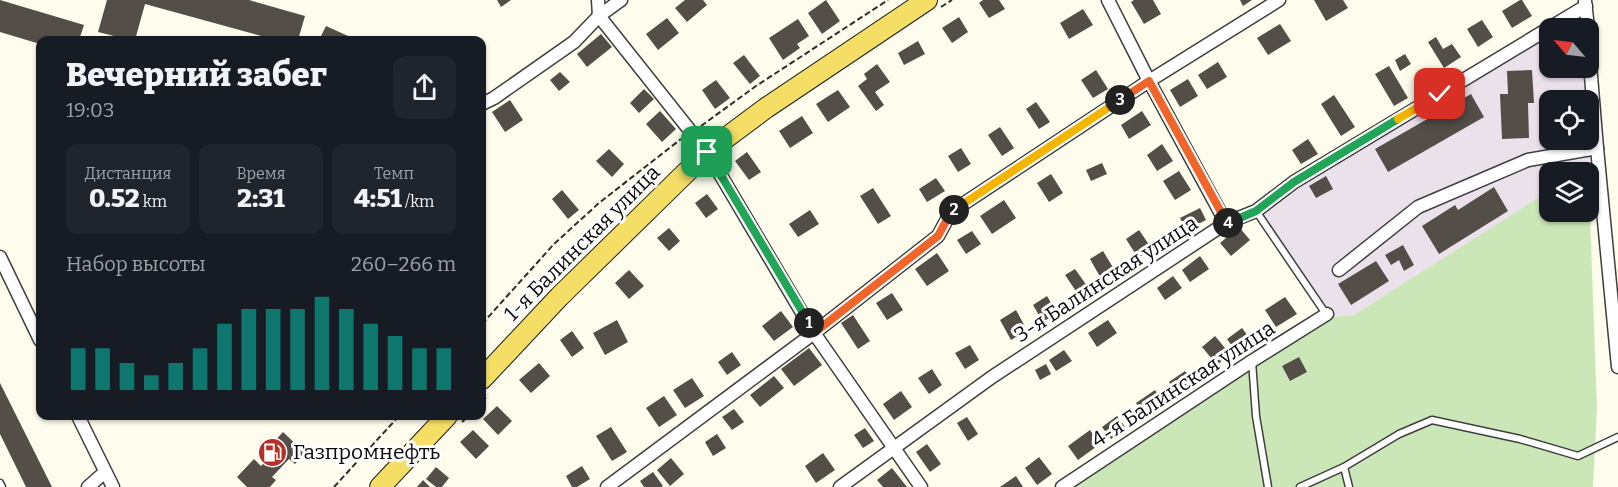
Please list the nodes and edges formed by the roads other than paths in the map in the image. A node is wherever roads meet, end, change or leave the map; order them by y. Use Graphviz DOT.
graph roads {
  1 [pos="598,0"];
  2 [pos="621,0"];
  3 [pos="1108,0"];
  4 [pos="1279,0"];
  5 [pos="1585,3"];
  6 [pos="930,6"];
  7 [pos="598,16"];
  8 [pos="1587,18"];
  9 [pos="1149,81"];
  10 [pos="486,102"];
  11 [pos="1586,150"];
  12 [pos="1597,150"];
  13 [pos="707,152"];
  14 [pos="1256,211"];
  15 [pos="1227,223"];
  16 [pos="0,257"];
  17 [pos="1339,270"];
  18 [pos="1327,314"];
  19 [pos="36,332"];
  20 [pos="814,333"];
  21 [pos="1252,361"];
  22 [pos="1618,368"];
  23 [pos="486,385"];
  24 [pos="80,420"];
  25 [pos="443,420"];
  26 [pos="1618,436"];
  27 [pos="894,448"];
  28 [pos="1344,467"];
  29 [pos="105,472"];
  30 [pos="0,483"];
  31 [pos="2,487"];
  32 [pos="88,487"];
  33 [pos="113,487"];
  34 [pos="380,487"];
  35 [pos="607,487"];
  36 [pos="840,487"];
  37 [pos="921,487"];
  38 [pos="1062,487"];
  39 [pos="1268,487"];
  40 [pos="1300,487"];
  41 [pos="1349,487"];
  1 -- 7 [label="street"];
  2 -- 7 [label="street"];
  3 -- 9 [label="street"];
  4 -- 9 [label="street"];
  5 -- 8 [label="street"];
  5 -- 14 [label="street, 3-я Балинская улица"];
  6 -- 13 [label="main road, 1-я Балинская улица"];
  7 -- 10 [label="street"];
  7 -- 13 [label="street"];
  9 -- 15 [label="street"];
  9 -- 20 [label="street"];
  11 -- 17 [label="street"];
  12 -- 22 [label="street"];
  13 -- 20 [label="street"];
  13 -- 23 [label="main road, 1-я Балинская улица"];
  14 -- 15 [label="street, 3-я Балинская улица"];
  14 -- 18 [label="lane"];
  15 -- 27 [label="street, 3-я Балинская улица"];
  16 -- 19 [label="street"];
  18 -- 21 [label="street, 4-я Балинская улица"];
  20 -- 27 [label="street"];
  20 -- 35 [label="street"];
  21 -- 38 [label="street, 4-я Балинская улица"];
  21 -- 39 [label="lane"];
  24 -- 29 [label="street"];
  25 -- 34 [label="main road"];
  26 -- 28 [label="lane"];
  27 -- 36 [label="street, 3-я Балинская улица"];
  27 -- 37 [label="street"];
  28 -- 40 [label="lane"];
  28 -- 41 [label="lane"];
  29 -- 32 [label="street"];
  29 -- 33 [label="street"];
  30 -- 31 [label="lane"];
}
